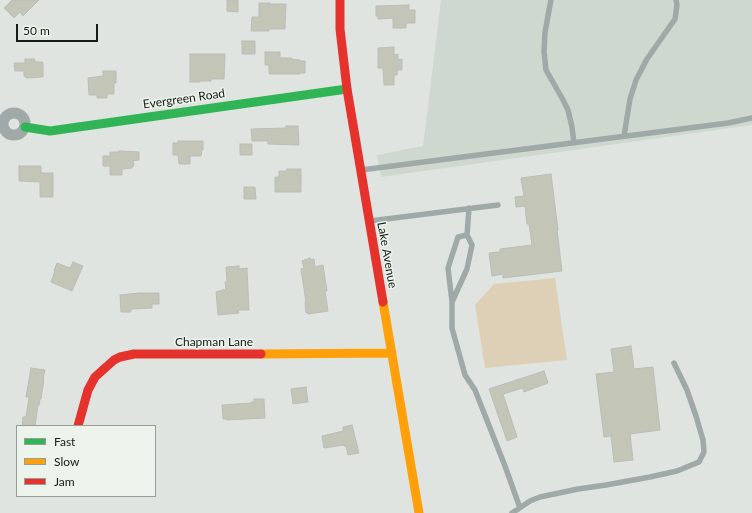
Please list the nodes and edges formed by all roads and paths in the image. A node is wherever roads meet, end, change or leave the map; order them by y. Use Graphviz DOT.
graph roads {
  1 [pos="340,0"];
  2 [pos="551,0"];
  3 [pos="676,0"];
  4 [pos="347,89"];
  5 [pos="752,118"];
  6 [pos="25,127"];
  7 [pos="624,136"];
  8 [pos="574,143"];
  9 [pos="361,170"];
  10 [pos="498,204"];
  11 [pos="469,208"];
  12 [pos="370,221"];
  13 [pos="467,235"];
  14 [pos="452,302"];
  15 [pos="392,353"];
  16 [pos="674,363"];
  17 [pos="78,425"];
  18 [pos="520,508"];
  19 [pos="419,513"];
  20 [pos="512,513"];
  1 -- 4 [label="street, Lake Avenue"];
  2 -- 8 [label="lane"];
  3 -- 7 [label="lane"];
  4 -- 6 [label="street, Evergreen Road"];
  4 -- 9 [label="street, Lake Avenue"];
  5 -- 7 [label="lane"];
  7 -- 8 [label="lane"];
  8 -- 9 [label="lane"];
  9 -- 12 [label="street, Lake Avenue"];
  10 -- 11 [label="lane"];
  11 -- 12 [label="lane"];
  11 -- 13 [label="lane"];
  12 -- 15 [label="street, Lake Avenue"];
  13 -- 14 [label="lane"];
  13 -- 14 [label="lane"];
  14 -- 18 [label="lane"];
  15 -- 17 [label="street, Chapman Lane"];
  15 -- 19 [label="street, Lake Avenue"];
  16 -- 18 [label="lane"];
  18 -- 20 [label="lane"];
}
